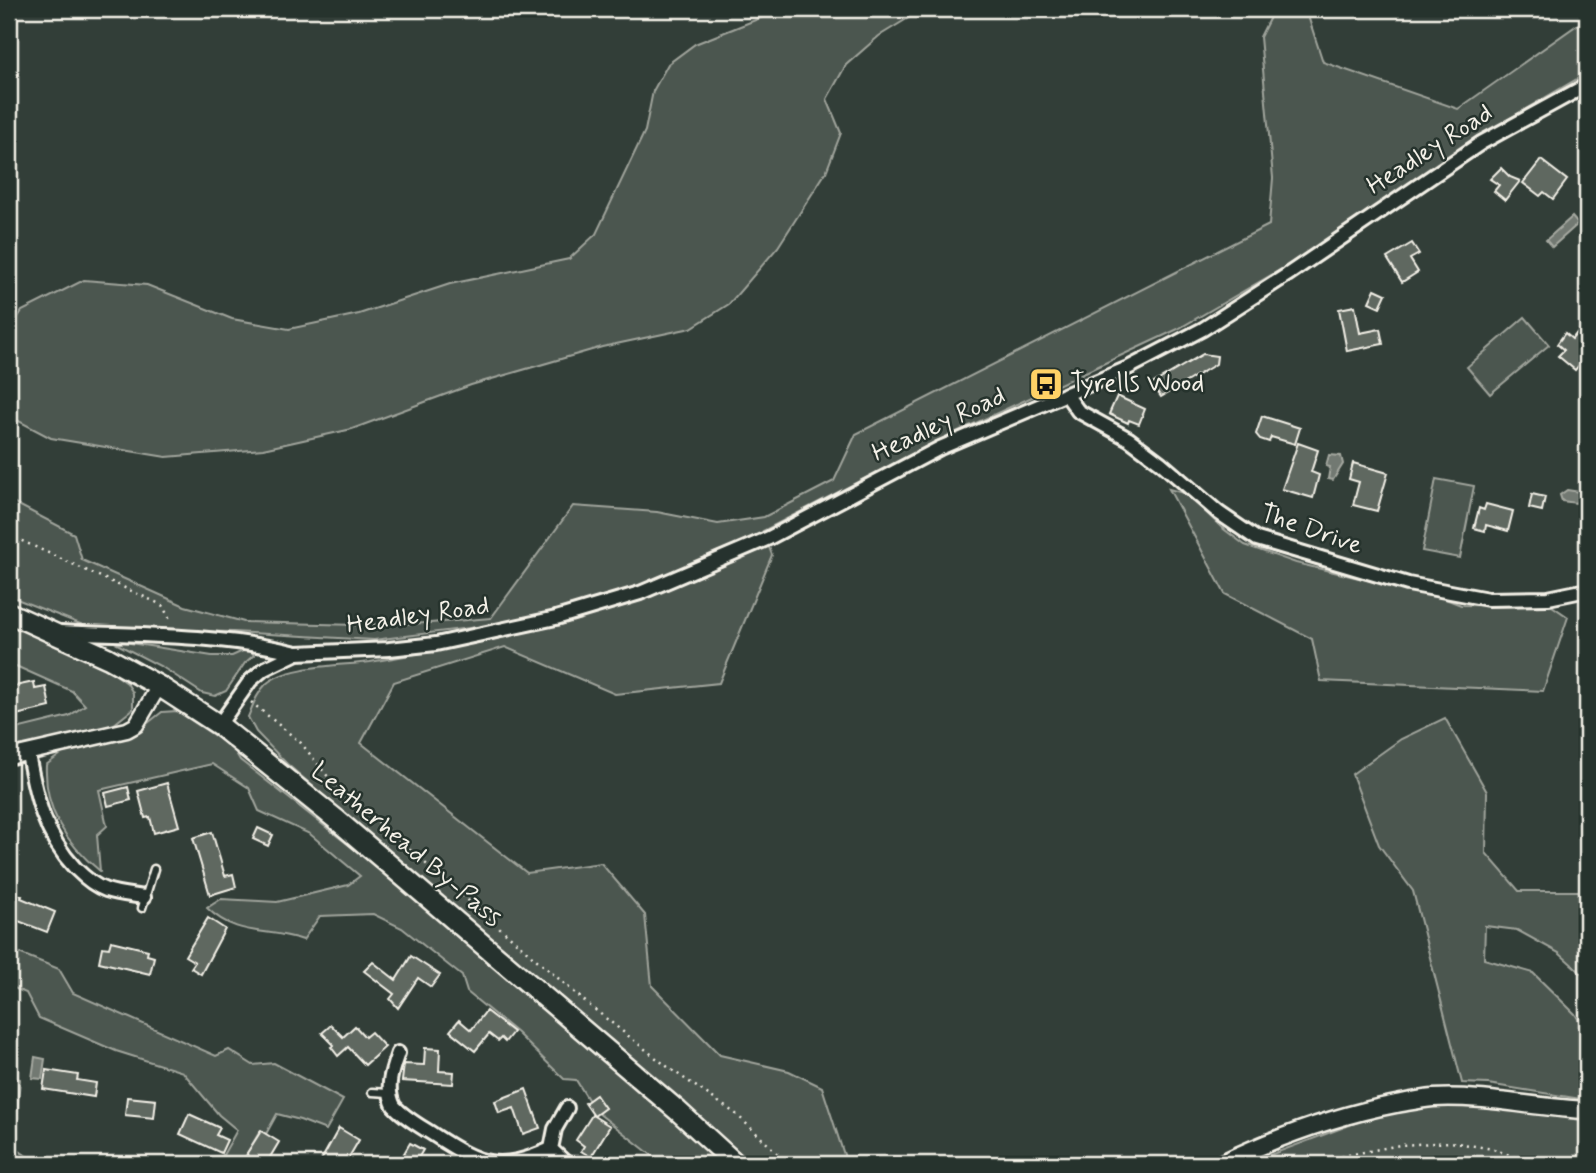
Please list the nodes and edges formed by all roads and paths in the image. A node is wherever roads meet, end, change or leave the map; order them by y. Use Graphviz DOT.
graph roads {
  1 [pos="1587,85"];
  2 [pos="1066,394"];
  3 [pos="9,535"];
  4 [pos="1587,590"];
  5 [pos="9,613"];
  6 [pos="54,632"];
  7 [pos="179,637"];
  8 [pos="297,653"];
  9 [pos="159,686"];
  10 [pos="241,693"];
  11 [pos="219,725"];
  12 [pos="28,754"];
  13 [pos="9,757"];
  14 [pos="154,869"];
  15 [pos="143,903"];
  16 [pos="398,1053"];
  17 [pos="372,1092"];
  18 [pos="389,1093"];
  19 [pos="567,1108"];
  20 [pos="1587,1110"];
  21 [pos="551,1149"];
  22 [pos="567,1164"];
  23 [pos="736,1164"];
  24 [pos="789,1164"];
  25 [pos="1220,1164"];
  26 [pos="1322,1164"];
  27 [pos="1534,1164"];
  1 -- 2 [label="street, Headley Road"];
  2 -- 4 [label="street, The Drive"];
  2 -- 8 [label="street, Headley Road"];
  3 -- 7 [label="path"];
  5 -- 6 [label="highway, Leatherhead By-Pass"];
  6 -- 7 [label="street, Headley Road"];
  6 -- 9 [label="highway, Leatherhead By-Pass"];
  7 -- 8 [label="street, Headley Road"];
  8 -- 10 [label="street, Headley Road"];
  9 -- 11 [label="highway, Leatherhead By-Pass"];
  9 -- 12 [label="street"];
  10 -- 11 [label="street, Headley Road"];
  10 -- 24 [label="path"];
  11 -- 23 [label="highway, Leatherhead By-Pass"];
  12 -- 13 [label="street"];
  12 -- 15 [label="street"];
  14 -- 15 [label="lane"];
  16 -- 18 [label="street"];
  17 -- 18 [label="lane"];
  18 -- 21 [label="street"];
  19 -- 21 [label="street"];
  20 -- 25 [label="main road"];
  21 -- 22 [label="street"];
  26 -- 27 [label="path"];
}
